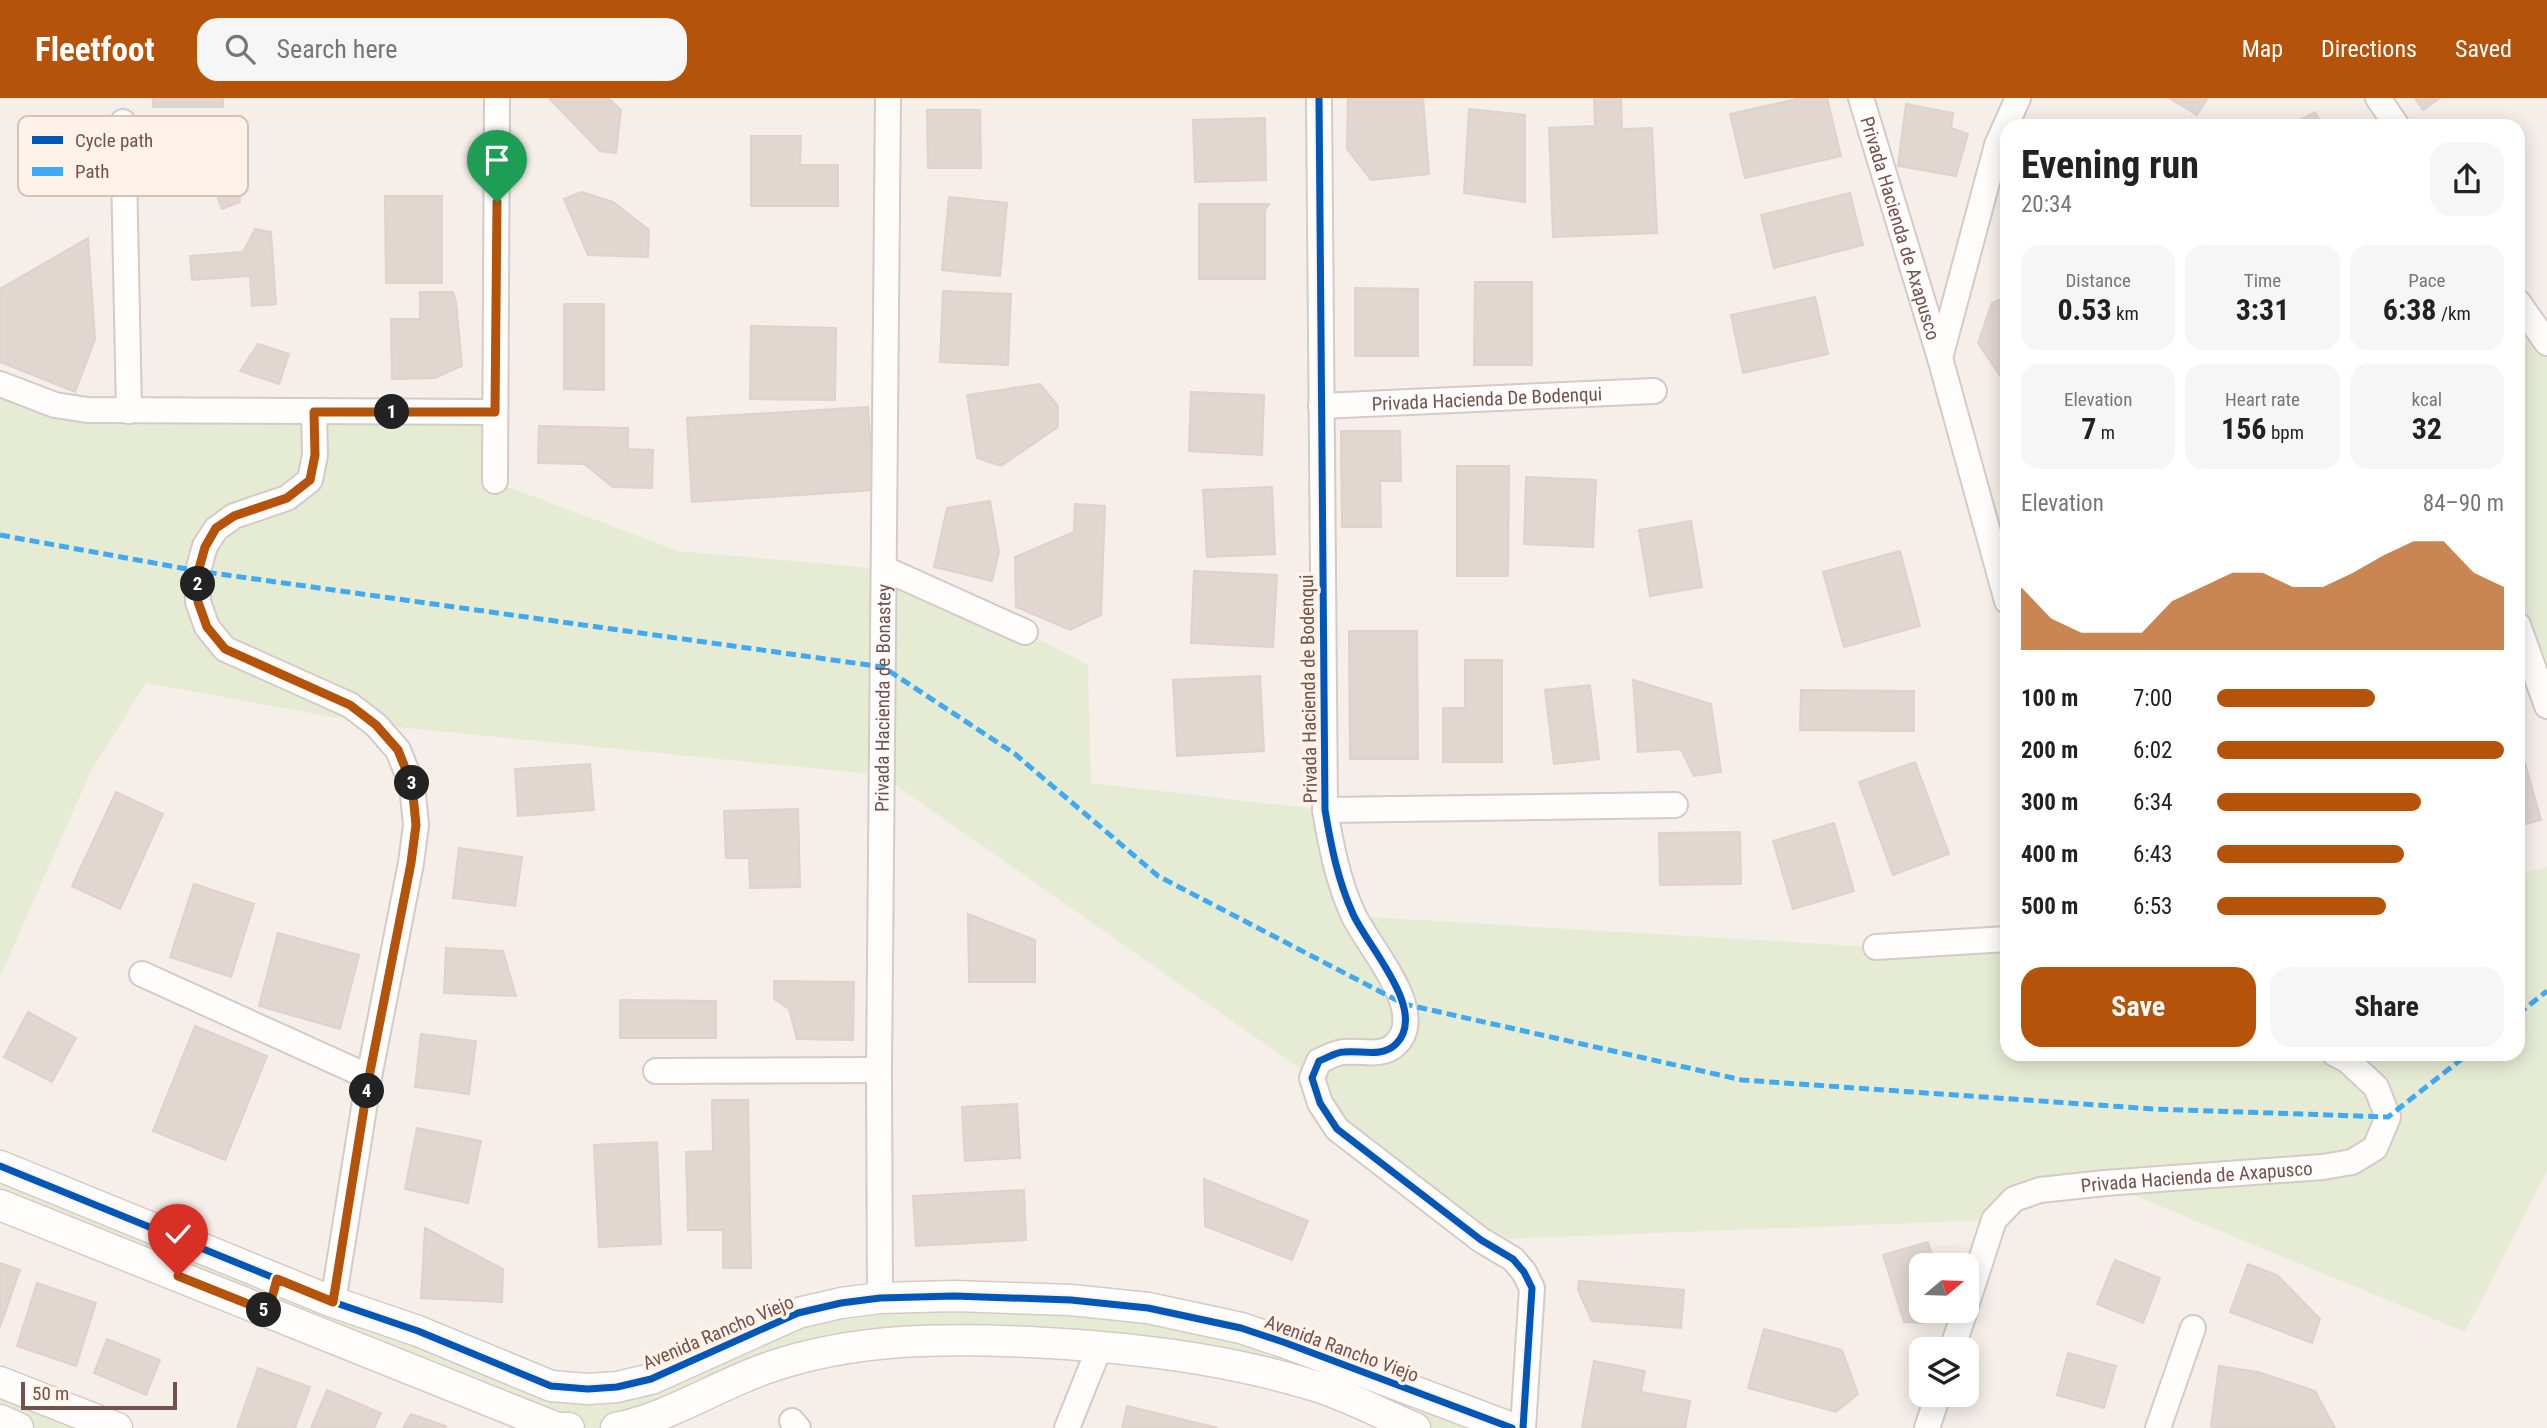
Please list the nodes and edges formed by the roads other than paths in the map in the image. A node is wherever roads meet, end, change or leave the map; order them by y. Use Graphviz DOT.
graph roads {
  1 [pos="497,98"];
  2 [pos="888,98"];
  3 [pos="1319,98"];
  4 [pos="1861,98"];
  5 [pos="2018,98"];
  6 [pos="2378,98"];
  7 [pos="2009,119"];
  8 [pos="2392,119"];
  9 [pos="2000,138"];
  10 [pos="125,196"];
  11 [pos="2525,312"];
  12 [pos="2547,342"];
  13 [pos="1940,358"];
  14 [pos="0,384"];
  15 [pos="1654,391"];
  16 [pos="1321,407"];
  17 [pos="129,411"];
  18 [pos="314,412"];
  19 [pos="495,412"];
  20 [pos="495,481"];
  21 [pos="885,569"];
  22 [pos="2000,576"];
  23 [pos="1025,632"];
  24 [pos="2525,645"];
  25 [pos="2547,706"];
  26 [pos="1675,805"];
  27 [pos="1325,810"];
  28 [pos="2000,939"];
  29 [pos="1875,947"];
  30 [pos="142,974"];
  31 [pos="2348,1061"];
  32 [pos="879,1070"];
  33 [pos="656,1071"];
  34 [pos="369,1077"];
  35 [pos="0,1166"];
  36 [pos="0,1205"];
  37 [pos="1979,1266"];
  38 [pos="277,1279"];
  39 [pos="880,1298"];
  40 [pos="333,1302"];
  41 [pos="841,1303"];
  42 [pos="268,1312"];
  43 [pos="2193,1328"];
  44 [pos="418,1331"];
  45 [pos="1100,1346"];
  46 [pos="852,1347"];
  47 [pos="402,1366"];
  48 [pos="0,1382"];
  49 [pos="1934,1407"];
  50 [pos="1463,1419"];
  51 [pos="0,1420"];
  52 [pos="18,1428"];
  53 [pos="117,1428"];
  54 [pos="569,1428"];
  55 [pos="616,1428"];
  56 [pos="1066,1428"];
  57 [pos="1415,1428"];
  58 [pos="1512,1428"];
  59 [pos="1523,1428"];
  60 [pos="1927,1428"];
  61 [pos="2158,1428"];
  1 -- 19 [label="street"];
  2 -- 21 [label="street, Privada Hacienda de Bonastey"];
  3 -- 16 [label="street, Privada Hacienda de Bodenqui"];
  4 -- 13 [label="street, Privada Hacienda de Axapusco"];
  5 -- 7 [label="street, Privada Hacienda de Axapusco"];
  6 -- 8 [label="street"];
  9 -- 13 [label="street, Privada Hacienda de Axapusco"];
  10 -- 17 [label="street"];
  11 -- 12 [label="street"];
  13 -- 22 [label="street, Privada Hacienda de Axapusco"];
  14 -- 17 [label="street"];
  15 -- 16 [label="street, Privada Hacienda De Bodenqui"];
  16 -- 27 [label="street, Privada Hacienda de Bodenqui"];
  17 -- 18 [label="street"];
  18 -- 19 [label="street"];
  18 -- 34 [label="street"];
  19 -- 20 [label="street"];
  21 -- 23 [label="street, Privada Hacienda de Bonastey"];
  21 -- 32 [label="street, Privada Hacienda de Bonastey"];
  24 -- 25 [label="street"];
  26 -- 27 [label="street, Privada Hacienda de Bodenqui"];
  27 -- 59 [label="street, Privada Hacienda de Bodenqui"];
  28 -- 29 [label="street"];
  30 -- 34 [label="street"];
  31 -- 37 [label="street, Privada Hacienda de Axapusco"];
  32 -- 33 [label="street"];
  32 -- 39 [label="street, Privada Hacienda de Bonastey"];
  34 -- 40 [label="street"];
  35 -- 38 [label="street, Avenida Rancho Viejo"];
  36 -- 42 [label="street"];
  38 -- 40 [label="street, Avenida Rancho Viejo"];
  38 -- 42 [label="street"];
  39 -- 41 [label="street, Avenida Rancho Viejo"];
  39 -- 50 [label="street, Avenida Rancho Viejo"];
  40 -- 44 [label="street, Avenida Rancho Viejo"];
  41 -- 44 [label="street, Avenida Rancho Viejo"];
  41 -- 46 [label="street"];
  42 -- 47 [label="street"];
  43 -- 61 [label="street"];
  44 -- 47 [label="street"];
  45 -- 46 [label="street"];
  45 -- 56 [label="street"];
  45 -- 57 [label="street"];
  46 -- 55 [label="street"];
  47 -- 54 [label="street"];
  48 -- 53 [label="street"];
  49 -- 60 [label="street"];
  50 -- 58 [label="street, Avenida Rancho Viejo"];
  51 -- 52 [label="street"];
}
